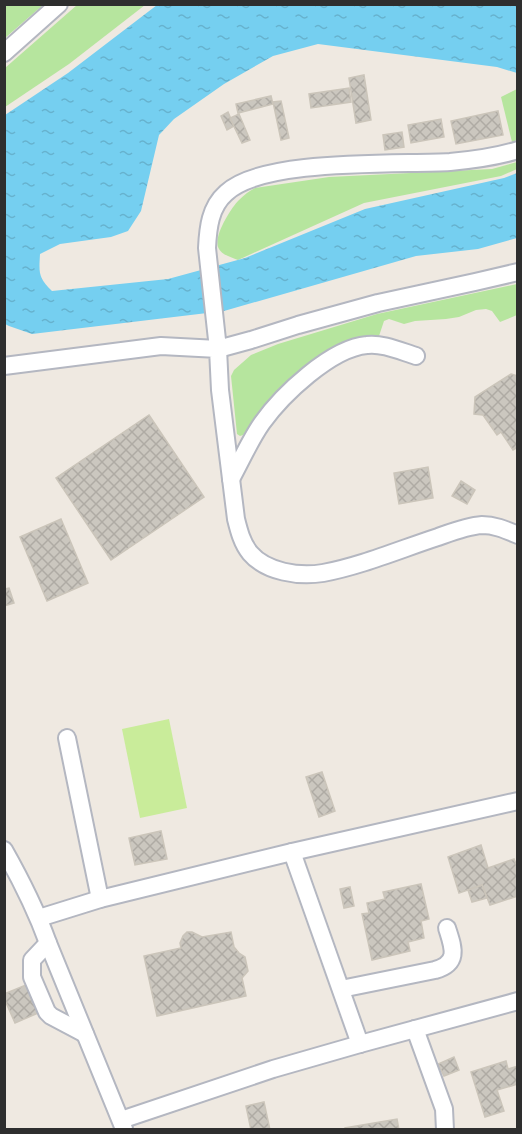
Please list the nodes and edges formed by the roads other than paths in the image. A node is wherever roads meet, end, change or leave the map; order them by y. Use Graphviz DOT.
graph roads {
  1 [pos="59,4"];
  2 [pos="4,53"];
  3 [pos="518,150"];
  4 [pos="518,272"];
  5 [pos="218,349"];
  6 [pos="416,356"];
  7 [pos="4,366"];
  8 [pos="231,479"];
  9 [pos="518,535"];
  10 [pos="67,738"];
  11 [pos="518,801"];
  12 [pos="4,850"];
  13 [pos="292,852"];
  14 [pos="100,899"];
  15 [pos="39,918"];
  16 [pos="447,928"];
  17 [pos="48,943"];
  18 [pos="341,989"];
  19 [pos="518,1001"];
  20 [pos="415,1029"];
  21 [pos="85,1034"];
  22 [pos="360,1044"];
  23 [pos="122,1125"];
  24 [pos="445,1130"];
  1 -- 2 [label="street"];
  3 -- 5 [label="street"];
  4 -- 5 [label="street"];
  5 -- 7 [label="street"];
  5 -- 8 [label="street"];
  6 -- 8 [label="street"];
  8 -- 9 [label="street"];
  10 -- 14 [label="street"];
  11 -- 13 [label="street"];
  12 -- 15 [label="street"];
  13 -- 14 [label="street"];
  13 -- 18 [label="street"];
  14 -- 15 [label="street"];
  15 -- 17 [label="street"];
  16 -- 18 [label="street"];
  17 -- 21 [label="street"];
  17 -- 21 [label="street"];
  18 -- 22 [label="street"];
  19 -- 20 [label="street"];
  20 -- 22 [label="street"];
  20 -- 24 [label="street"];
  21 -- 23 [label="street"];
  22 -- 23 [label="street"];
}
